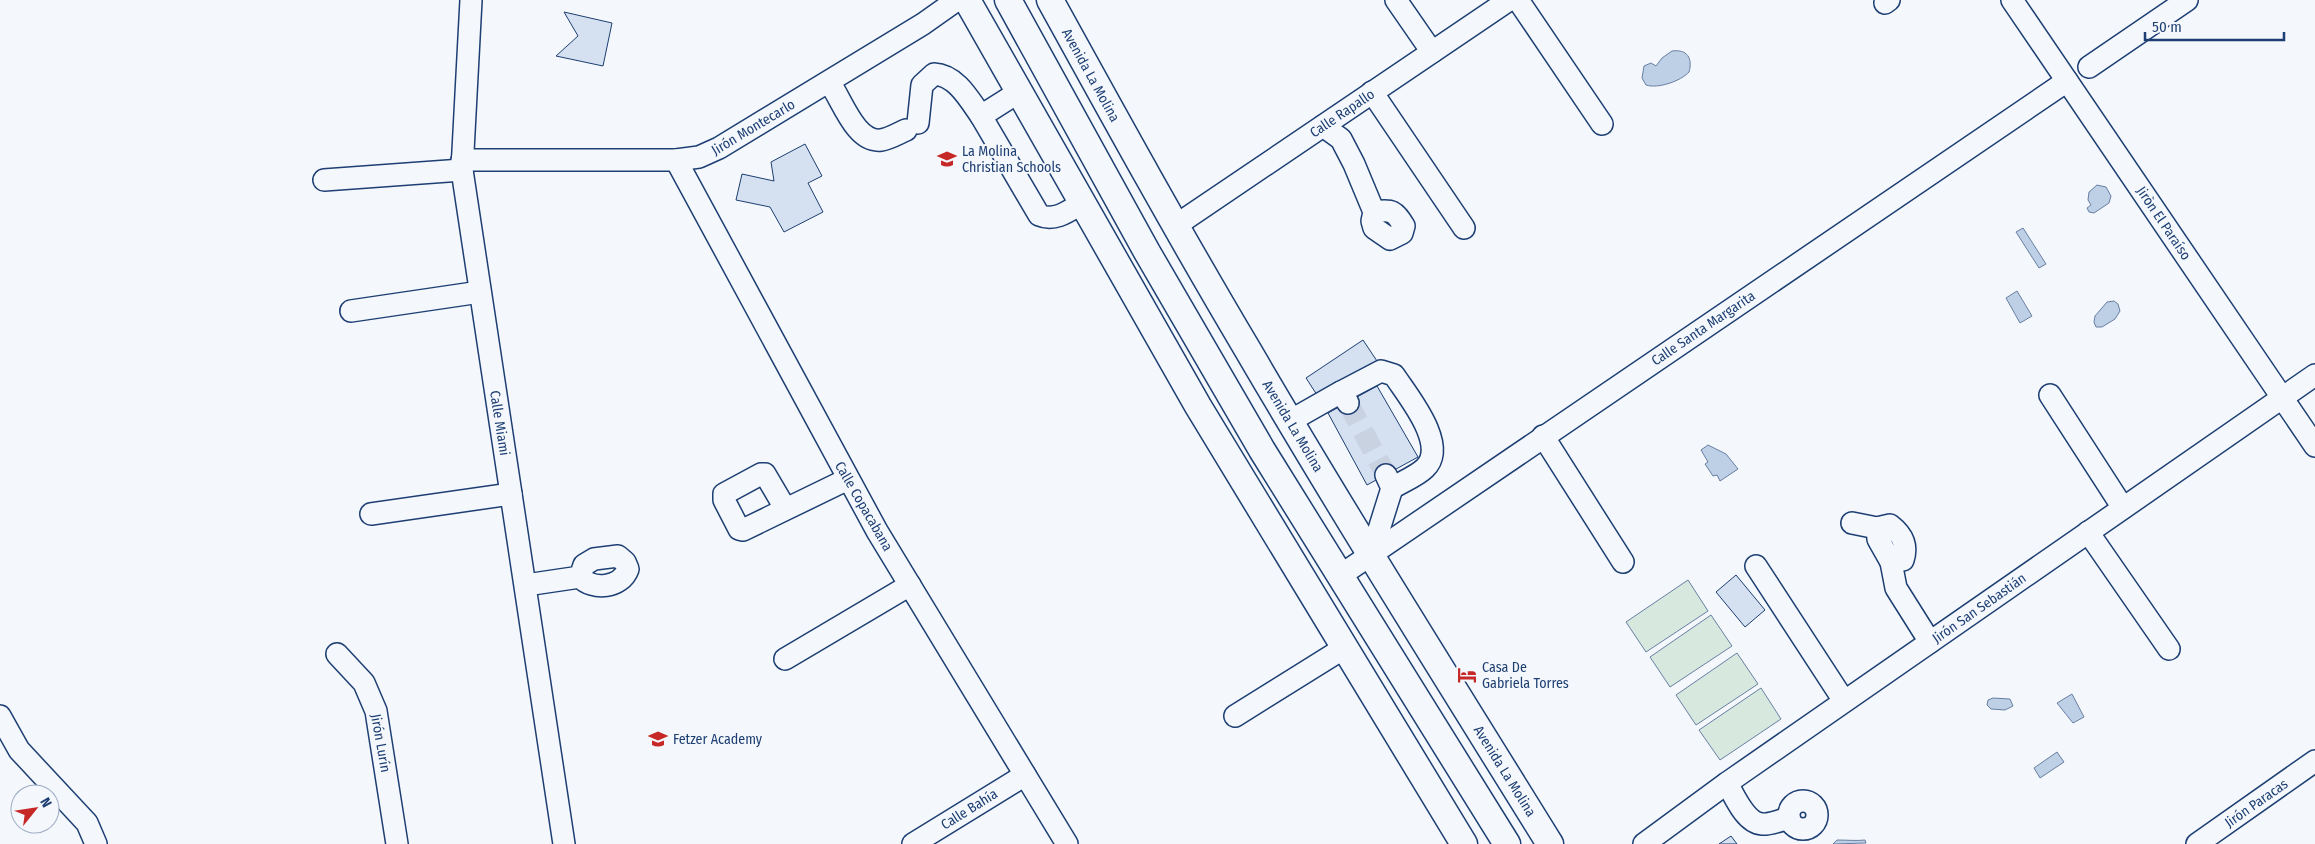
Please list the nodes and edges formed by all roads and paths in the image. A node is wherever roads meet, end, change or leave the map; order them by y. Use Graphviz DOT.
graph roads {
  1 [pos="471,0"];
  2 [pos="957,0"];
  3 [pos="967,0"];
  4 [pos="1008,0"];
  5 [pos="1050,0"];
  6 [pos="1396,0"];
  7 [pos="1509,0"];
  8 [pos="1518,0"];
  9 [pos="2012,0"];
  10 [pos="2187,0"];
  11 [pos="1432,52"];
  12 [pos="2089,67"];
  13 [pos="2067,81"];
  14 [pos="829,82"];
  15 [pos="1019,92"];
  16 [pos="1372,92"];
  17 [pos="981,116"];
  18 [pos="1602,124"];
  19 [pos="1323,126"];
  20 [pos="676,160"];
  21 [pos="462,165"];
  22 [pos="324,180"];
  23 [pos="1082,204"];
  24 [pos="1374,212"];
  25 [pos="1175,226"];
  26 [pos="1464,228"];
  27 [pos="480,292"];
  28 [pos="351,311"];
  29 [pos="2315,375"];
  30 [pos="2050,395"];
  31 [pos="2282,398"];
  32 [pos="1290,421"];
  33 [pos="1543,436"];
  34 [pos="2315,446"];
  35 [pos="848,479"];
  36 [pos="511,494"];
  37 [pos="785,508"];
  38 [pos="2123,508"];
  39 [pos="371,514"];
  40 [pos="1852,523"];
  41 [pos="2088,532"];
  42 [pos="1371,555"];
  43 [pos="1623,562"];
  44 [pos="1756,566"];
  45 [pos="1341,575"];
  46 [pos="580,577"];
  47 [pos="526,585"];
  48 [pos="910,585"];
  49 [pos="1930,642"];
  50 [pos="1344,648"];
  51 [pos="2169,649"];
  52 [pos="337,654"];
  53 [pos="785,659"];
  54 [pos="1844,701"];
  55 [pos="0,716"];
  56 [pos="1235,716"];
  57 [pos="2315,761"];
  58 [pos="1025,775"];
  59 [pos="1727,783"];
  60 [pos="1789,818"];
  61 [pos="96,844"];
  62 [pos="397,844"];
  63 [pos="564,844"];
  64 [pos="913,844"];
  65 [pos="1067,844"];
  66 [pos="1464,844"];
  67 [pos="1507,844"];
  68 [pos="1550,844"];
  69 [pos="1644,844"];
  70 [pos="2197,844"];
  1 -- 21 [label="street, Calle Miami"];
  2 -- 14 [label="street, Jirón Montecarlo"];
  3 -- 15 [label="main road"];
  4 -- 45 [label="main road"];
  5 -- 25 [label="main road, Avenida La Molina"];
  6 -- 11 [label="street"];
  7 -- 11 [label="street, Calle Rapallo"];
  8 -- 18 [label="street"];
  9 -- 13 [label="street, Jiròn El Paraíso"];
  10 -- 12 [label="street"];
  11 -- 16 [label="street, Calle Rapallo"];
  13 -- 31 [label="street, Jiròn El Paraíso"];
  13 -- 33 [label="street, Calle Santa Margarita"];
  14 -- 17 [label="street"];
  14 -- 20 [label="street, Jirón Montecarlo"];
  15 -- 17 [label="street"];
  15 -- 23 [label="main road"];
  16 -- 19 [label="street, Calle Rapallo"];
  16 -- 26 [label="street"];
  17 -- 23 [label="street"];
  19 -- 24 [label="street"];
  19 -- 25 [label="street, Calle Rapallo"];
  20 -- 21 [label="street, Jirón Montecarlo"];
  20 -- 35 [label="street, Calle Copacabana"];
  21 -- 22 [label="street, Jirón Montecarlo"];
  21 -- 27 [label="street, Calle Miami"];
  23 -- 50 [label="main road"];
  25 -- 32 [label="main road, Avenida La Molina"];
  27 -- 28 [label="street"];
  27 -- 36 [label="street, Calle Miami"];
  29 -- 31 [label="street, Jirón San Sebastián"];
  30 -- 38 [label="street"];
  31 -- 34 [label="street, Jiròn El Paraíso"];
  31 -- 38 [label="street, Jirón San Sebastián"];
  32 -- 42 [label="main road, Avenida La Molina"];
  32 -- 42 [label="street"];
  33 -- 42 [label="street, Calle Santa Margarita"];
  33 -- 43 [label="street"];
  35 -- 37 [label="street"];
  35 -- 48 [label="street, Calle Copacabana"];
  36 -- 39 [label="street"];
  36 -- 47 [label="street, Calle Miami"];
  38 -- 41 [label="street, Jirón San Sebastián"];
  40 -- 49 [label="street"];
  41 -- 49 [label="street, Jirón San Sebastián"];
  41 -- 51 [label="street"];
  42 -- 45 [label="street, Calle Santa Margarita"];
  42 -- 68 [label="main road, Avenida La Molina"];
  44 -- 54 [label="street"];
  45 -- 67 [label="main road"];
  46 -- 47 [label="street"];
  47 -- 63 [label="street, Calle Miami"];
  48 -- 53 [label="street"];
  48 -- 58 [label="street, Calle Copacabana"];
  49 -- 54 [label="street, Jirón San Sebastián"];
  50 -- 56 [label="street"];
  50 -- 66 [label="main road"];
  52 -- 62 [label="street, Jirón Lurín"];
  54 -- 59 [label="street, Jirón San Sebastián"];
  55 -- 61 [label="street"];
  57 -- 70 [label="street, Jirón Paracas"];
  58 -- 64 [label="street, Calle Bahía"];
  58 -- 65 [label="street, Calle Copacabana"];
  59 -- 60 [label="street"];
  59 -- 69 [label="street, Jirón San Sebastián"];
}
